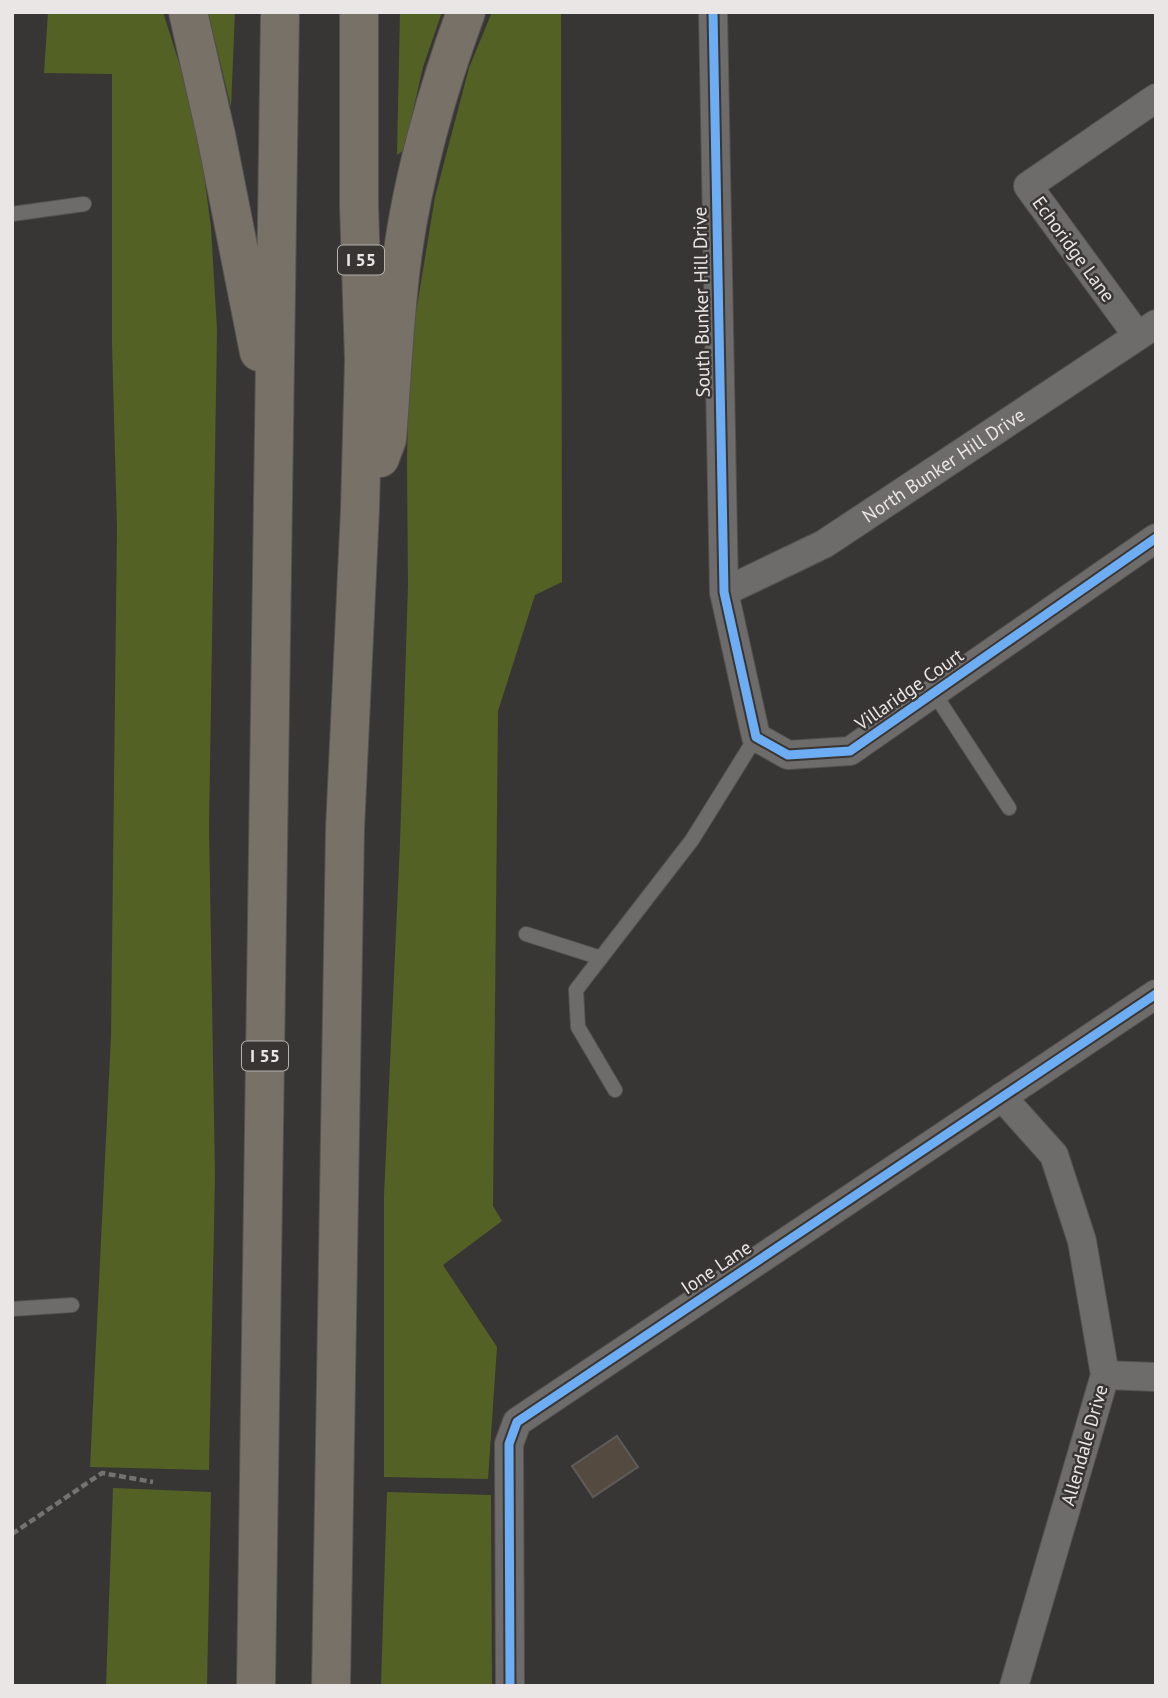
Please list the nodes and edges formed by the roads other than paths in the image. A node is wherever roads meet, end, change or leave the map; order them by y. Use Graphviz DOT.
graph roads {
  1 [pos="188,12"];
  2 [pos="280,12"];
  3 [pos="359,12"];
  4 [pos="466,12"];
  5 [pos="713,12"];
  6 [pos="1156,97"];
  7 [pos="84,204"];
  8 [pos="12,214"];
  9 [pos="1147,329"];
  10 [pos="274,426"];
  11 [pos="360,509"];
  12 [pos="1156,538"];
  13 [pos="724,592"];
  14 [pos="934,693"];
  15 [pos="756,737"];
  16 [pos="1009,808"];
  17 [pos="526,934"];
  18 [pos="601,958"];
  19 [pos="1156,994"];
  20 [pos="615,1090"];
  21 [pos="1002,1097"];
  22 [pos="72,1305"];
  23 [pos="12,1309"];
  24 [pos="1105,1375"];
  25 [pos="1156,1377"];
  26 [pos="256,1686"];
  27 [pos="331,1686"];
  28 [pos="510,1686"];
  29 [pos="1014,1686"];
  1 -- 10 [label="highway"];
  2 -- 10 [label="highway, I 55"];
  3 -- 11 [label="highway, I 55"];
  4 -- 11 [label="highway"];
  5 -- 13 [label="street, South Bunker Hill Drive"];
  6 -- 9 [label="street, Echoridge Lane"];
  7 -- 8 [label="lane"];
  9 -- 13 [label="street, North Bunker Hill Drive"];
  10 -- 26 [label="highway, I 55"];
  11 -- 27 [label="highway, I 55"];
  12 -- 14 [label="street, Villaridge Court"];
  13 -- 15 [label="street"];
  14 -- 15 [label="street, Villaridge Court"];
  14 -- 16 [label="lane"];
  15 -- 18 [label="lane"];
  17 -- 18 [label="lane"];
  18 -- 20 [label="lane"];
  19 -- 21 [label="street, Ione Lane"];
  21 -- 24 [label="street, Allendale Drive"];
  21 -- 28 [label="street, Ione Lane"];
  22 -- 23 [label="lane"];
  24 -- 25 [label="street"];
  24 -- 29 [label="street, Allendale Drive"];
}
